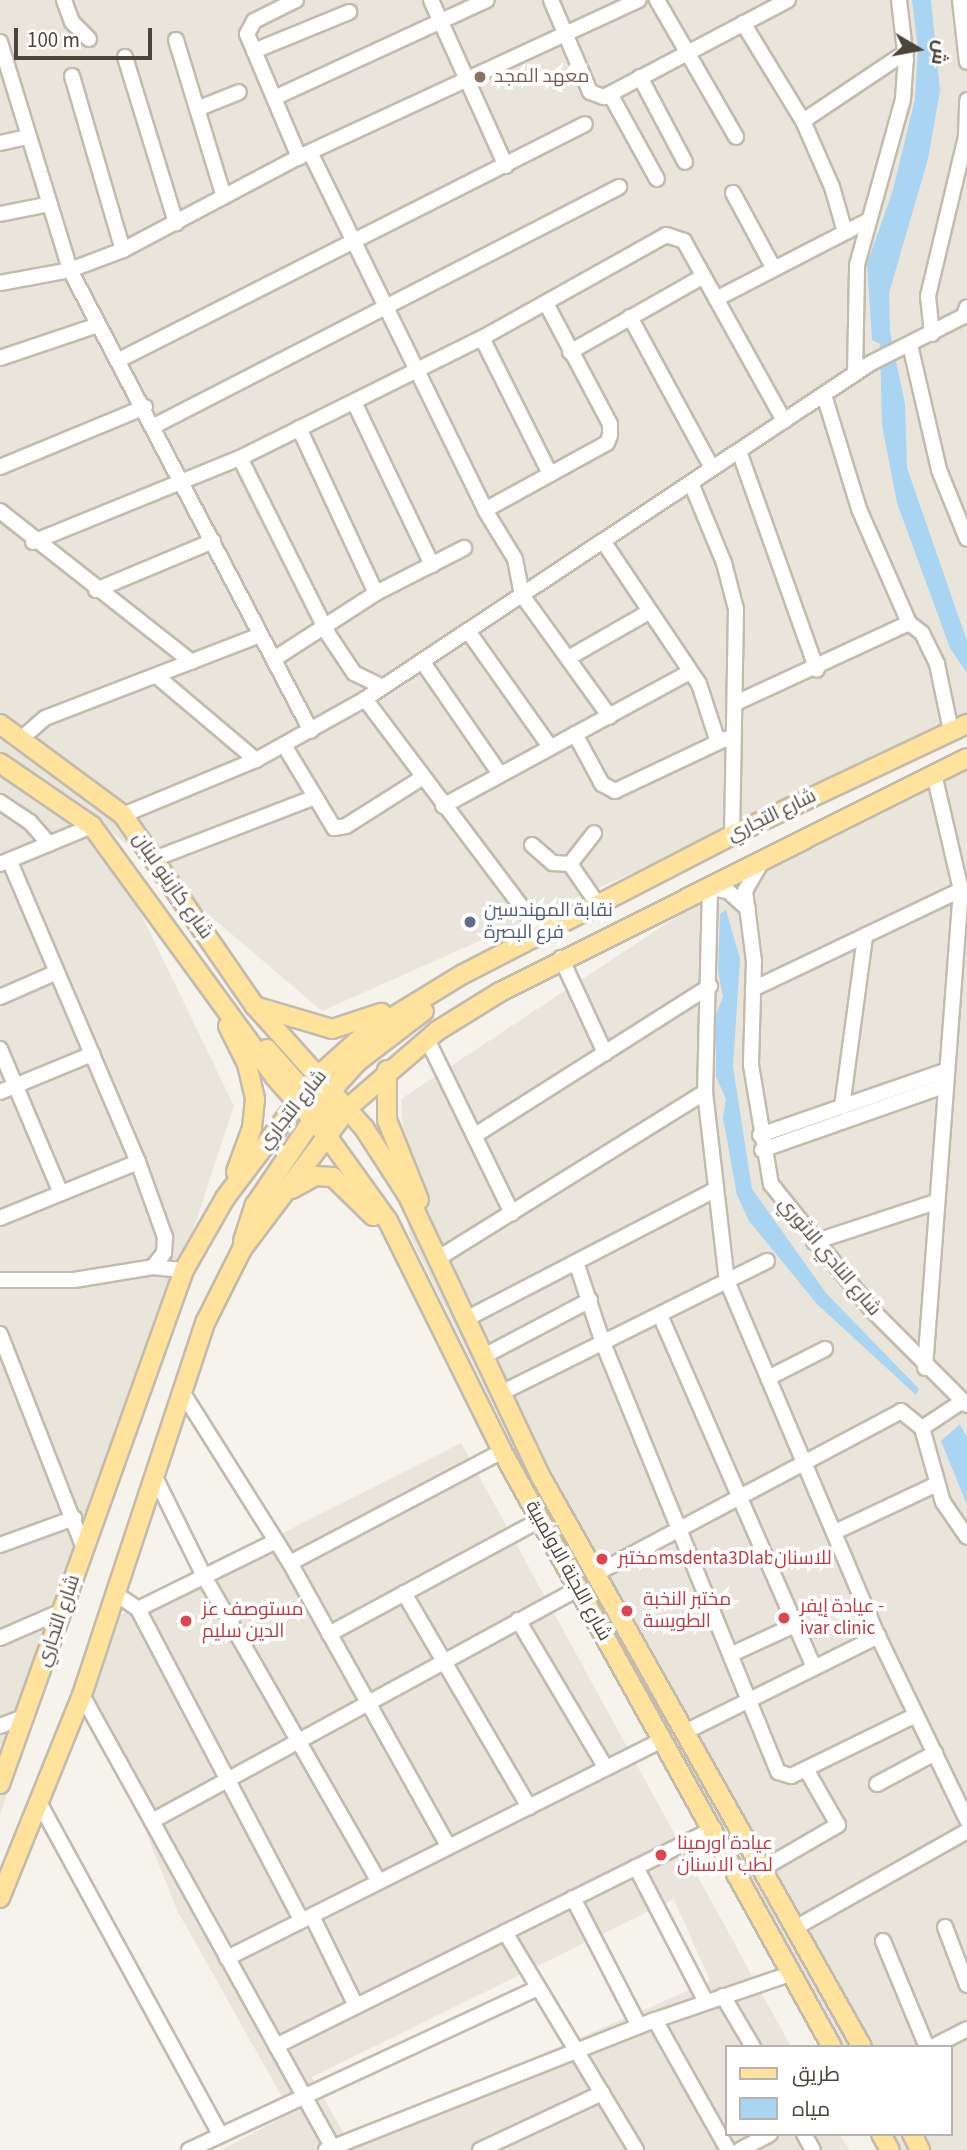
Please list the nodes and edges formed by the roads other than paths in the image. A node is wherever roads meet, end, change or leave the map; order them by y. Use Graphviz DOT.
graph roads {
  1 [pos="64,0"];
  2 [pos="296,0"];
  3 [pos="431,0"];
  4 [pos="487,0"];
  5 [pos="551,0"];
  6 [pos="639,0"];
  7 [pos="657,0"];
  8 [pos="788,0"];
  9 [pos="899,0"];
  10 [pos="960,0"];
  11 [pos="349,12"];
  12 [pos="443,22"];
  13 [pos="743,23"];
  14 [pos="566,34"];
  15 [pos="89,39"];
  16 [pos="176,40"];
  17 [pos="0,43"];
  18 [pos="254,51"];
  19 [pos="687,52"];
  20 [pos="906,52"];
  21 [pos="125,57"];
  22 [pos="967,62"];
  23 [pos="4,69"];
  24 [pos="72,76"];
  25 [pos="467,78"];
  26 [pos="640,78"];
  27 [pos="239,92"];
  28 [pos="610,94"];
  29 [pos="274,98"];
  30 [pos="967,100"];
  31 [pos="197,108"];
  32 [pos="803,121"];
  33 [pos="585,124"];
  34 [pos="967,136"];
  35 [pos="28,137"];
  36 [pos="736,137"];
  37 [pos="0,143"];
  38 [pos="304,154"];
  39 [pos="685,162"];
  40 [pos="506,166"];
  41 [pos="657,179"];
  42 [pos="619,187"];
  43 [pos="733,193"];
  44 [pos="223,197"];
  45 [pos="50,204"];
  46 [pos="0,214"];
  47 [pos="869,220"];
  48 [pos="176,223"];
  49 [pos="845,232"];
  50 [pos="355,242"];
  51 [pos="122,250"];
  52 [pos="773,267"];
  53 [pos="70,270"];
  54 [pos="700,278"];
  55 [pos="0,284"];
  56 [pos="716,299"];
  57 [pos="546,303"];
  58 [pos="387,307"];
  59 [pos="966,313"];
  60 [pos="630,317"];
  61 [pos="98,325"];
  62 [pos="932,334"];
  63 [pos="482,338"];
  64 [pos="904,348"];
  65 [pos="570,352"];
  66 [pos="0,358"];
  67 [pos="119,360"];
  68 [pos="417,368"];
  69 [pos="855,374"];
  70 [pos="824,395"];
  71 [pos="354,402"];
  72 [pos="145,407"];
  73 [pos="784,421"];
  74 [pos="154,426"];
  75 [pos="299,428"];
  76 [pos="738,451"];
  77 [pos="240,458"];
  78 [pos="0,467"];
  79 [pos="712,468"];
  80 [pos="550,474"];
  81 [pos="183,482"];
  82 [pos="691,483"];
  83 [pos="485,510"];
  84 [pos="0,511"];
  85 [pos="967,539"];
  86 [pos="213,541"];
  87 [pos="603,541"];
  88 [pos="33,542"];
  89 [pos="464,548"];
  90 [pos="432,565"];
  91 [pos="96,590"];
  92 [pos="376,593"];
  93 [pos="522,595"];
  94 [pos="649,612"];
  95 [pos="909,622"];
  96 [pos="324,626"];
  97 [pos="468,631"];
  98 [pos="260,635"];
  99 [pos="570,657"];
  100 [pos="274,659"];
  101 [pos="422,661"];
  102 [pos="192,662"];
  103 [pos="817,670"];
  104 [pos="688,673"];
  105 [pos="159,678"];
  106 [pos="383,687"];
  107 [pos="365,699"];
  108 [pos="736,703"];
  109 [pos="610,717"];
  110 [pos="0,724"];
  111 [pos="959,727"];
  112 [pos="311,731"];
  113 [pos="575,734"];
  114 [pos="736,734"];
  115 [pos="22,738"];
  116 [pos="718,742"];
  117 [pos="284,745"];
  118 [pos="551,747"];
  119 [pos="967,758"];
  120 [pos="256,760"];
  121 [pos="0,763"];
  122 [pos="500,774"];
  123 [pos="934,774"];
  124 [pos="420,779"];
  125 [pos="313,798"];
  126 [pos="0,802"];
  127 [pos="443,806"];
  128 [pos="123,815"];
  129 [pos="92,827"];
  130 [pos="594,834"];
  131 [pos="732,835"];
  132 [pos="49,844"];
  133 [pos="532,845"];
  134 [pos="154,859"];
  135 [pos="764,859"];
  136 [pos="5,862"];
  137 [pos="570,864"];
  138 [pos="710,888"];
  139 [pos="961,890"];
  140 [pos="598,906"];
  141 [pos="748,909"];
  142 [pos="543,936"];
  143 [pos="865,936"];
  144 [pos="561,958"];
  145 [pos="57,972"];
  146 [pos="463,974"];
  147 [pos="710,986"];
  148 [pos="209,989"];
  149 [pos="753,989"];
  150 [pos="436,990"];
  151 [pos="0,996"];
  152 [pos="255,1006"];
  153 [pos="427,1039"];
  154 [pos="0,1049"];
  155 [pos="605,1053"];
  156 [pos="92,1055"];
  157 [pos="387,1070"];
  158 [pos="317,1077"];
  159 [pos="944,1079"];
  160 [pos="15,1085"];
  161 [pos="0,1092"];
  162 [pos="705,1092"];
  163 [pos="316,1098"];
  164 [pos="349,1107"];
  165 [pos="842,1107"];
  166 [pos="314,1121"];
  167 [pos="477,1134"];
  168 [pos="760,1135"];
  169 [pos="327,1136"];
  170 [pos="762,1150"];
  171 [pos="138,1162"];
  172 [pos="60,1191"];
  173 [pos="713,1191"];
  174 [pos="283,1195"];
  175 [pos="225,1198"];
  176 [pos="936,1202"];
  177 [pos="512,1213"];
  178 [pos="0,1218"];
  179 [pos="426,1235"];
  180 [pos="814,1242"];
  181 [pos="242,1250"];
  182 [pos="405,1253"];
  183 [pos="437,1259"];
  184 [pos="767,1261"];
  185 [pos="576,1262"];
  186 [pos="153,1267"];
  187 [pos="184,1269"];
  188 [pos="0,1280"];
  189 [pos="727,1281"];
  190 [pos="590,1300"];
  191 [pos="660,1314"];
  192 [pos="466,1319"];
  193 [pos="2,1342"];
  194 [pos="603,1343"];
  195 [pos="825,1349"];
  196 [pos="484,1356"];
  197 [pos="925,1368"];
  198 [pos="768,1378"];
  199 [pos="181,1390"];
  200 [pos="501,1393"];
  201 [pos="965,1403"];
  202 [pos="922,1428"];
  203 [pos="502,1451"];
  204 [pos="804,1461"];
  205 [pos="154,1475"];
  206 [pos="937,1483"];
  207 [pos="738,1499"];
  208 [pos="74,1518"];
  209 [pos="540,1520"];
  210 [pos="682,1529"];
  211 [pos="835,1532"];
  212 [pos="967,1537"];
  213 [pos="274,1542"];
  214 [pos="0,1545"];
  215 [pos="84,1548"];
  216 [pos="289,1563"];
  217 [pos="595,1574"];
  218 [pos="205,1578"];
  219 [pos="578,1590"];
  220 [pos="404,1593"];
  221 [pos="116,1594"];
  222 [pos="138,1609"];
  223 [pos="62,1611"];
  224 [pos="518,1620"];
  225 [pos="795,1625"];
  226 [pos="330,1634"];
  227 [pos="878,1636"];
  228 [pos="0,1637"];
  229 [pos="732,1654"];
  230 [pos="444,1660"];
  231 [pos="814,1667"];
  232 [pos="82,1695"];
  233 [pos="750,1698"];
  234 [pos="367,1700"];
  235 [pos="916,1714"];
  236 [pos="26,1716"];
  237 [pos="0,1726"];
  238 [pos="685,1732"];
  239 [pos="662,1740"];
  240 [pos="296,1741"];
  241 [pos="935,1753"];
  242 [pos="606,1768"];
  243 [pos="806,1769"];
  244 [pos="225,1778"];
  245 [pos="0,1784"];
  246 [pos="877,1784"];
  247 [pos="40,1804"];
  248 [pos="529,1807"];
  249 [pos="967,1820"];
  250 [pos="152,1821"];
  251 [pos="713,1829"];
  252 [pos="967,1832"];
  253 [pos="449,1847"];
  254 [pos="636,1867"];
  255 [pos="762,1868"];
  256 [pos="379,1882"];
  257 [pos="0,1898"];
  258 [pos="573,1898"];
  259 [pos="307,1918"];
  260 [pos="945,1927"];
  261 [pos="795,1928"];
  262 [pos="505,1932"];
  263 [pos="883,1941"];
  264 [pos="228,1958"];
  265 [pos="792,1973"];
  266 [pos="967,1985"];
  267 [pos="538,1988"];
  268 [pos="723,1996"];
  269 [pos="706,2002"];
  270 [pos="356,2006"];
  271 [pos="654,2020"];
  272 [pos="639,2026"];
  273 [pos="967,2029"];
  274 [pos="752,2045"];
  275 [pos="831,2045"];
  276 [pos="861,2045"];
  277 [pos="928,2045"];
  278 [pos="933,2045"];
  279 [pos="276,2046"];
  280 [pos="577,2051"];
  281 [pos="602,2092"];
  282 [pos="304,2096"];
  283 [pos="220,2134"];
  284 [pos="766,2136"];
  285 [pos="330,2149"];
  286 [pos="189,2150"];
  287 [pos="480,2150"];
  288 [pos="636,2150"];
  289 [pos="728,2150"];
  290 [pos="740,2150"];
  1 -- 15 [label="street"];
  2 -- 18 [label="street"];
  3 -- 12 [label="street"];
  4 -- 12 [label="street"];
  5 -- 14 [label="street"];
  6 -- 14 [label="street"];
  7 -- 19 [label="street"];
  8 -- 13 [label="street"];
  9 -- 20 [label="street"];
  10 -- 22 [label="street"];
  11 -- 18 [label="street"];
  12 -- 25 [label="street"];
  12 -- 29 [label="street"];
  13 -- 19 [label="street"];
  13 -- 32 [label="street"];
  14 -- 25 [label="street"];
  14 -- 28 [label="street"];
  16 -- 31 [label="street"];
  17 -- 23 [label="street"];
  18 -- 29 [label="street"];
  19 -- 26 [label="street"];
  19 -- 36 [label="street"];
  20 -- 32 [label="street"];
  20 -- 47 [label="street"];
  21 -- 48 [label="street"];
  23 -- 35 [label="street"];
  24 -- 51 [label="street"];
  25 -- 38 [label="street"];
  25 -- 40 [label="street"];
  26 -- 28 [label="street"];
  26 -- 39 [label="street"];
  27 -- 31 [label="street"];
  28 -- 41 [label="street"];
  29 -- 38 [label="street"];
  30 -- 34 [label="street"];
  31 -- 44 [label="street"];
  32 -- 49 [label="street"];
  33 -- 40 [label="street"];
  34 -- 62 [label="street"];
  35 -- 37 [label="street"];
  35 -- 45 [label="street"];
  38 -- 44 [label="street"];
  38 -- 50 [label="street"];
  40 -- 50 [label="street"];
  42 -- 58 [label="street"];
  43 -- 52 [label="street"];
  44 -- 48 [label="street"];
  45 -- 46 [label="street"];
  45 -- 53 [label="street"];
  47 -- 49 [label="street"];
  47 -- 69 [label="street"];
  48 -- 51 [label="street"];
  49 -- 52 [label="street"];
  50 -- 58 [label="street"];
  50 -- 67 [label="street"];
  51 -- 53 [label="street"];
  52 -- 56 [label="street"];
  53 -- 55 [label="street"];
  53 -- 61 [label="street"];
  54 -- 56 [label="street"];
  54 -- 57 [label="street"];
  54 -- 60 [label="street"];
  56 -- 73 [label="street"];
  57 -- 63 [label="street"];
  57 -- 65 [label="street"];
  58 -- 68 [label="street"];
  58 -- 74 [label="street"];
  59 -- 62 [label="street"];
  60 -- 65 [label="street"];
  60 -- 79 [label="street"];
  61 -- 66 [label="street"];
  61 -- 67 [label="street"];
  62 -- 64 [label="street"];
  63 -- 68 [label="street"];
  63 -- 80 [label="street"];
  64 -- 69 [label="street"];
  64 -- 85 [label="street"];
  65 -- 80 [label="street"];
  67 -- 72 [label="street"];
  68 -- 71 [label="street"];
  68 -- 83 [label="street"];
  69 -- 70 [label="street"];
  70 -- 73 [label="street"];
  70 -- 95 [label="street"];
  71 -- 75 [label="street"];
  71 -- 90 [label="street"];
  72 -- 74 [label="street"];
  72 -- 78 [label="street"];
  73 -- 76 [label="street"];
  74 -- 81 [label="street"];
  75 -- 77 [label="street"];
  75 -- 92 [label="street"];
  76 -- 79 [label="street"];
  76 -- 103 [label="street"];
  77 -- 81 [label="street"];
  77 -- 96 [label="street"];
  79 -- 82 [label="street"];
  80 -- 83 [label="street"];
  81 -- 86 [label="street"];
  81 -- 88 [label="street"];
  82 -- 87 [label="street"];
  82 -- 108 [label="street"];
  83 -- 93 [label="street"];
  84 -- 88 [label="street"];
  86 -- 91 [label="street"];
  86 -- 98 [label="street"];
  87 -- 93 [label="street"];
  87 -- 94 [label="street"];
  88 -- 91 [label="street"];
  89 -- 90 [label="street"];
  90 -- 92 [label="street"];
  91 -- 102 [label="street"];
  92 -- 96 [label="street"];
  93 -- 97 [label="street"];
  93 -- 99 [label="street"];
  94 -- 99 [label="street"];
  94 -- 104 [label="street"];
  95 -- 103 [label="street"];
  95 -- 111 [label="street"];
  96 -- 100 [label="street"];
  96 -- 106 [label="street"];
  97 -- 101 [label="street"];
  97 -- 118 [label="street"];
  98 -- 100 [label="street"];
  98 -- 102 [label="street"];
  99 -- 109 [label="street"];
  100 -- 112 [label="street"];
  101 -- 106 [label="street"];
  101 -- 122 [label="street"];
  102 -- 105 [label="street"];
  103 -- 108 [label="street"];
  104 -- 109 [label="street"];
  104 -- 116 [label="street"];
  105 -- 115 [label="street"];
  105 -- 120 [label="street"];
  106 -- 107 [label="street"];
  107 -- 112 [label="street"];
  107 -- 124 [label="street"];
  108 -- 114 [label="street"];
  109 -- 113 [label="street"];
  110 -- 115 [label="main road, شارع كازينو لبنان"];
  111 -- 131 [label="main road, شارع التجاري"];
  112 -- 117 [label="street"];
  113 -- 116 [label="street"];
  113 -- 118 [label="street"];
  114 -- 116 [label="street"];
  114 -- 131 [label="street"];
  115 -- 128 [label="main road, شارع كازينو لبنان"];
  117 -- 120 [label="street"];
  117 -- 125 [label="street"];
  118 -- 122 [label="street"];
  119 -- 123 [label="main road, شارع التجاري"];
  120 -- 128 [label="street"];
  121 -- 129 [label="main road, شارع كازينو لبنان"];
  122 -- 127 [label="street"];
  123 -- 135 [label="main road, شارع التجاري"];
  123 -- 139 [label="street"];
  124 -- 125 [label="street"];
  124 -- 127 [label="street"];
  125 -- 134 [label="street"];
  126 -- 132 [label="street"];
  127 -- 142 [label="street"];
  128 -- 134 [label="main road, شارع كازينو لبنان"];
  129 -- 132 [label="street"];
  129 -- 148 [label="main road, شارع كازينو لبنان"];
  130 -- 137 [label="street"];
  131 -- 140 [label="main road, شارع التجاري"];
  132 -- 136 [label="street"];
  133 -- 137 [label="street"];
  134 -- 152 [label="main road, شارع كازينو لبنان"];
  135 -- 138 [label="main road, شارع التجاري"];
  135 -- 141 [label="street, شارع النادي الاثوري"];
  136 -- 145 [label="street"];
  137 -- 140 [label="street"];
  138 -- 141 [label="street"];
  138 -- 144 [label="main road, شارع التجاري"];
  138 -- 147 [label="street"];
  139 -- 143 [label="street"];
  139 -- 159 [label="street"];
  140 -- 142 [label="main road, شارع التجاري"];
  141 -- 149 [label="street, شارع النادي الاثوري"];
  142 -- 146 [label="main road, شارع التجاري"];
  143 -- 149 [label="street"];
  143 -- 165 [label="street"];
  144 -- 153 [label="main road, شارع التجاري"];
  144 -- 155 [label="street"];
  145 -- 151 [label="street"];
  145 -- 156 [label="street"];
  146 -- 150 [label="main road, شارع التجاري"];
  146 -- 163 [label="main road, شارع التجاري"];
  147 -- 155 [label="street"];
  147 -- 162 [label="street"];
  148 -- 163 [label="main road, شارع كازينو لبنان"];
  148 -- 175 [label="main road"];
  149 -- 168 [label="street, شارع النادي الاثوري"];
  150 -- 152 [label="main road"];
  150 -- 158 [label="main road, شارع التجاري"];
  152 -- 158 [label="main road, شارع كازينو لبنان"];
  153 -- 157 [label="main road, شارع التجاري"];
  153 -- 167 [label="street"];
  154 -- 160 [label="street"];
  155 -- 167 [label="street"];
  156 -- 160 [label="street"];
  156 -- 171 [label="street"];
  157 -- 164 [label="main road, شارع التجاري"];
  157 -- 179 [label="main road"];
  158 -- 163 [label="main road"];
  159 -- 165 [label="street"];
  159 -- 170 [label="street"];
  159 -- 176 [label="street"];
  160 -- 161 [label="street"];
  160 -- 172 [label="street"];
  162 -- 173 [label="street"];
  162 -- 177 [label="street"];
  163 -- 164 [label="main road, شارع اللجنة الاولمبية"];
  163 -- 166 [label="main road, شارع اللجنة الاولمبية"];
  163 -- 169 [label="main road"];
  163 -- 175 [label="main road, شارع التجاري"];
  164 -- 169 [label="main road, شارع التجاري"];
  164 -- 179 [label="main road, شارع اللجنة الاولمبية"];
  165 -- 168 [label="street"];
  166 -- 169 [label="main road, شارع اللجنة الاولمبية"];
  166 -- 181 [label="main road"];
  167 -- 177 [label="street"];
  168 -- 170 [label="street, شارع النادي الاثوري"];
  169 -- 174 [label="main road"];
  169 -- 182 [label="main road, شارع اللجنة الاولمبية"];
  170 -- 180 [label="street, شارع النادي الاثوري"];
  171 -- 172 [label="street"];
  171 -- 186 [label="street"];
  172 -- 178 [label="street"];
  173 -- 185 [label="street"];
  173 -- 189 [label="street"];
  174 -- 181 [label="main road"];
  174 -- 182 [label="main road"];
  175 -- 187 [label="main road, شارع التجاري"];
  176 -- 180 [label="street"];
  176 -- 197 [label="street"];
  177 -- 183 [label="street"];
  179 -- 183 [label="main road, شارع اللجنة الاولمبية"];
  180 -- 197 [label="street, شارع النادي الاثوري"];
  181 -- 199 [label="main road"];
  182 -- 203 [label="main road, شارع اللجنة الاولمبية"];
  183 -- 192 [label="main road, شارع اللجنة الاولمبية"];
  184 -- 189 [label="street"];
  185 -- 190 [label="street"];
  185 -- 192 [label="street"];
  186 -- 187 [label="street"];
  186 -- 188 [label="street"];
  187 -- 215 [label="main road, شارع التجاري"];
  189 -- 191 [label="street"];
  189 -- 198 [label="street"];
  190 -- 194 [label="street"];
  190 -- 196 [label="street"];
  191 -- 194 [label="street"];
  191 -- 207 [label="street"];
  192 -- 196 [label="main road, شارع اللجنة الاولمبية"];
  193 -- 208 [label="street"];
  194 -- 200 [label="street"];
  194 -- 210 [label="street"];
  195 -- 198 [label="street"];
  196 -- 200 [label="main road, شارع اللجنة الاولمبية"];
  197 -- 201 [label="street, شارع النادي الاثوري"];
  198 -- 204 [label="street"];
  199 -- 205 [label="main road"];
  199 -- 213 [label="street"];
  200 -- 217 [label="main road, شارع اللجنة الاولمبية"];
  201 -- 202 [label="street"];
  202 -- 204 [label="street"];
  202 -- 206 [label="street"];
  203 -- 209 [label="main road, شارع اللجنة الاولمبية"];
  203 -- 216 [label="street"];
  204 -- 207 [label="street"];
  204 -- 211 [label="street"];
  205 -- 218 [label="street"];
  205 -- 221 [label="main road"];
  206 -- 211 [label="street"];
  206 -- 212 [label="street"];
  207 -- 210 [label="street"];
  207 -- 225 [label="street"];
  208 -- 214 [label="street"];
  208 -- 215 [label="street"];
  209 -- 219 [label="main road, شارع اللجنة الاولمبية"];
  209 -- 220 [label="street"];
  210 -- 217 [label="street"];
  210 -- 229 [label="street"];
  211 -- 227 [label="street"];
  213 -- 216 [label="street"];
  213 -- 218 [label="street"];
  215 -- 223 [label="main road, شارع التجاري"];
  216 -- 226 [label="street"];
  217 -- 238 [label="main road, شارع اللجنة الاولمبية"];
  218 -- 222 [label="street"];
  218 -- 240 [label="street"];
  219 -- 224 [label="street"];
  219 -- 239 [label="main road, شارع اللجنة الاولمبية"];
  220 -- 226 [label="street"];
  220 -- 230 [label="street"];
  221 -- 222 [label="street"];
  221 -- 232 [label="main road"];
  222 -- 244 [label="street"];
  223 -- 228 [label="street"];
  223 -- 236 [label="main road, شارع التجاري"];
  224 -- 230 [label="street"];
  224 -- 242 [label="street"];
  225 -- 229 [label="street"];
  225 -- 231 [label="street"];
  226 -- 234 [label="street"];
  227 -- 231 [label="street"];
  227 -- 235 [label="street"];
  229 -- 233 [label="street"];
  230 -- 234 [label="street"];
  230 -- 248 [label="street"];
  231 -- 233 [label="street"];
  232 -- 247 [label="main road"];
  232 -- 250 [label="street"];
  233 -- 238 [label="street"];
  233 -- 243 [label="street"];
  234 -- 240 [label="street"];
  234 -- 253 [label="street"];
  235 -- 241 [label="street"];
  235 -- 243 [label="street"];
  236 -- 237 [label="street"];
  236 -- 245 [label="main road, شارع التجاري"];
  238 -- 255 [label="main road, شارع اللجنة الاولمبية"];
  239 -- 242 [label="street"];
  239 -- 251 [label="main road, شارع اللجنة الاولمبية"];
  240 -- 244 [label="street"];
  240 -- 256 [label="street"];
  241 -- 246 [label="street"];
  241 -- 249 [label="street"];
  242 -- 248 [label="street"];
  243 -- 255 [label="street"];
  244 -- 250 [label="street"];
  244 -- 259 [label="street"];
  247 -- 257 [label="main road"];
  247 -- 283 [label="street"];
  248 -- 253 [label="street"];
  250 -- 264 [label="street"];
  251 -- 254 [label="street"];
  251 -- 265 [label="main road, شارع اللجنة الاولمبية"];
  252 -- 261 [label="street"];
  253 -- 256 [label="street"];
  254 -- 258 [label="street"];
  254 -- 269 [label="street"];
  255 -- 261 [label="main road, شارع اللجنة الاولمبية"];
  256 -- 259 [label="street"];
  258 -- 262 [label="street"];
  258 -- 272 [label="street"];
  259 -- 264 [label="street"];
  259 -- 270 [label="street"];
  260 -- 266 [label="street"];
  261 -- 276 [label="main road, شارع اللجنة الاولمبية"];
  262 -- 267 [label="street"];
  262 -- 270 [label="street"];
  263 -- 277 [label="street"];
  264 -- 279 [label="street"];
  265 -- 268 [label="street"];
  265 -- 275 [label="main road, شارع اللجنة الاولمبية"];
  267 -- 280 [label="street"];
  267 -- 282 [label="street"];
  268 -- 269 [label="street"];
  268 -- 274 [label="street"];
  269 -- 271 [label="street"];
  270 -- 279 [label="street"];
  271 -- 272 [label="street"];
  271 -- 289 [label="street"];
  272 -- 280 [label="street"];
  273 -- 278 [label="street"];
  279 -- 282 [label="street"];
  280 -- 281 [label="street"];
  280 -- 285 [label="street"];
  281 -- 287 [label="street"];
  281 -- 288 [label="street"];
  282 -- 283 [label="street"];
  282 -- 285 [label="street"];
  283 -- 286 [label="street"];
  284 -- 290 [label="street"];
}
